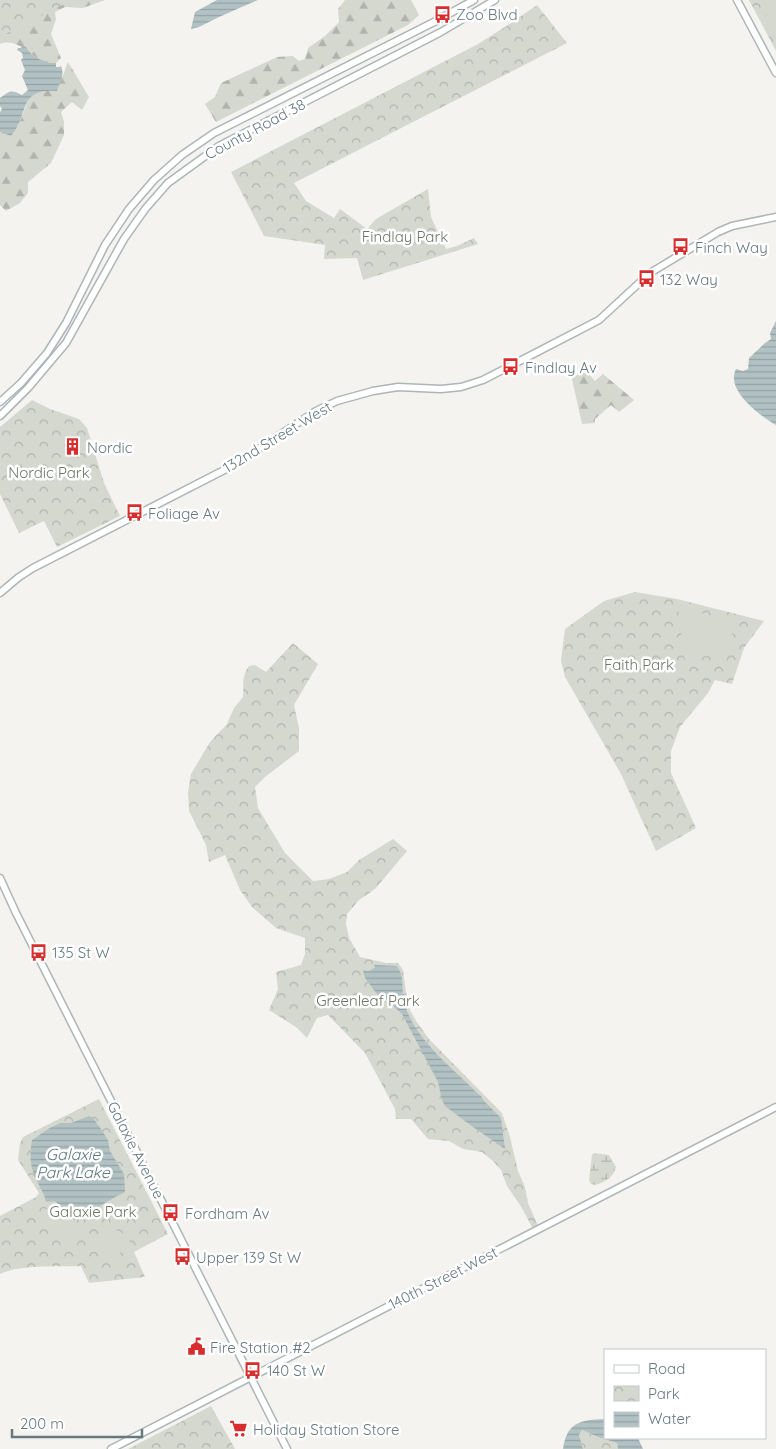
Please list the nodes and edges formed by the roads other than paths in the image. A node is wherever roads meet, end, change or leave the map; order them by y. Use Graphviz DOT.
graph roads {
  1 [pos="474,0"];
  2 [pos="495,0"];
  3 [pos="737,0"];
  4 [pos="434,22"];
  5 [pos="441,32"];
  6 [pos="776,73"];
  7 [pos="776,217"];
  8 [pos="0,402"];
  9 [pos="0,416"];
  10 [pos="0,593"];
  11 [pos="0,878"];
  12 [pos="776,1107"];
  13 [pos="251,1377"];
  14 [pos="111,1449"];
  15 [pos="288,1449"];
  1 -- 4 [label="street"];
  2 -- 5 [label="street, County Road 38"];
  3 -- 6 [label="street"];
  4 -- 5 [label="street"];
  4 -- 8 [label="street"];
  5 -- 9 [label="street, County Road 38"];
  7 -- 10 [label="street, 132nd Street West"];
  11 -- 13 [label="street, Galaxie Avenue"];
  12 -- 13 [label="street, 140th Street West"];
  13 -- 14 [label="street, 140th Street West"];
  13 -- 15 [label="street, Galaxie Avenue"];
}
